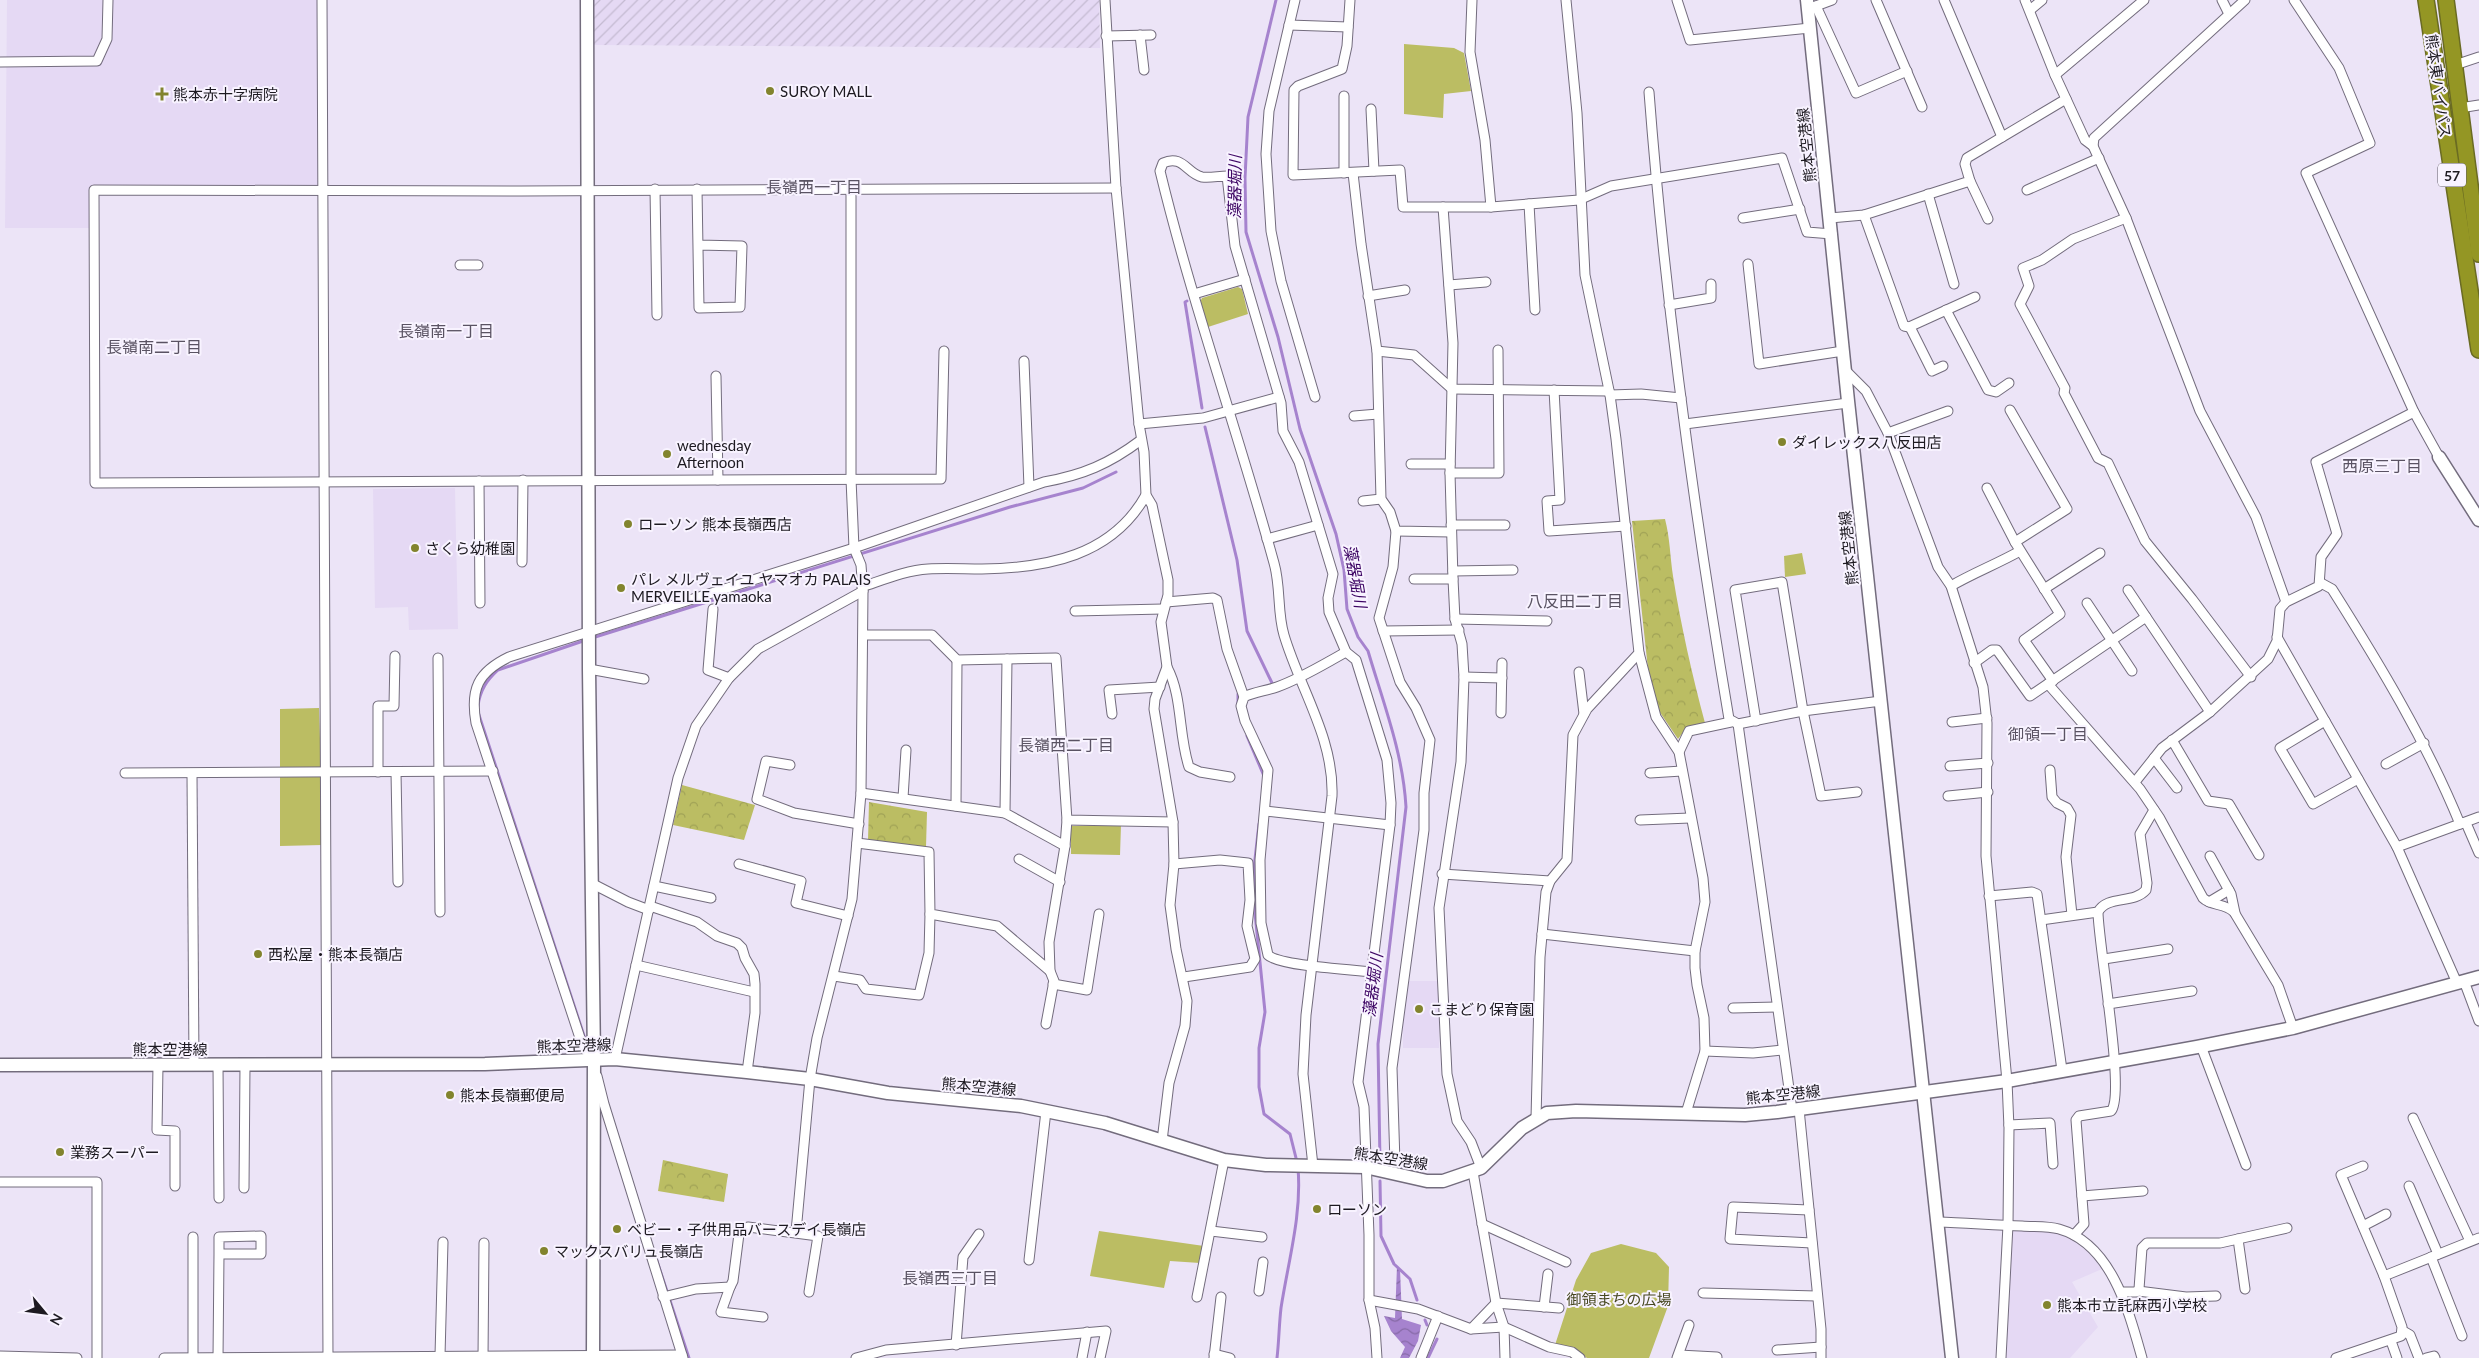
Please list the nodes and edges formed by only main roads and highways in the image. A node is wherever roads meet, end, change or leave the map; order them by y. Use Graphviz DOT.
graph roads {
  1 [pos="587,0"];
  2 [pos="2426,0"];
  3 [pos="2446,0"];
  4 [pos="1810,5"];
  5 [pos="2479,254"];
  6 [pos="2479,350"];
  7 [pos="2439,457"];
  8 [pos="2479,520"];
  9 [pos="2479,977"];
  10 [pos="594,1060"];
  11 [pos="0,1065"];
  12 [pos="1923,1092"];
  13 [pos="593,1357"];
  14 [pos="1952,1358"];
  1 -- 10 [label="main road"];
  2 -- 6 [label="highway, 熊本東バイパス / 57"];
  3 -- 5 [label="highway, 熊本東バイパス / 57"];
  4 -- 12 [label="main road, 熊本空港線"];
  7 -- 8 [label="main road"];
  9 -- 12 [label="main road"];
  10 -- 11 [label="main road, 熊本空港線"];
  10 -- 12 [label="main road, 熊本空港線"];
  10 -- 13 [label="main road"];
  12 -- 14 [label="main road, 熊本空港線"];
}
